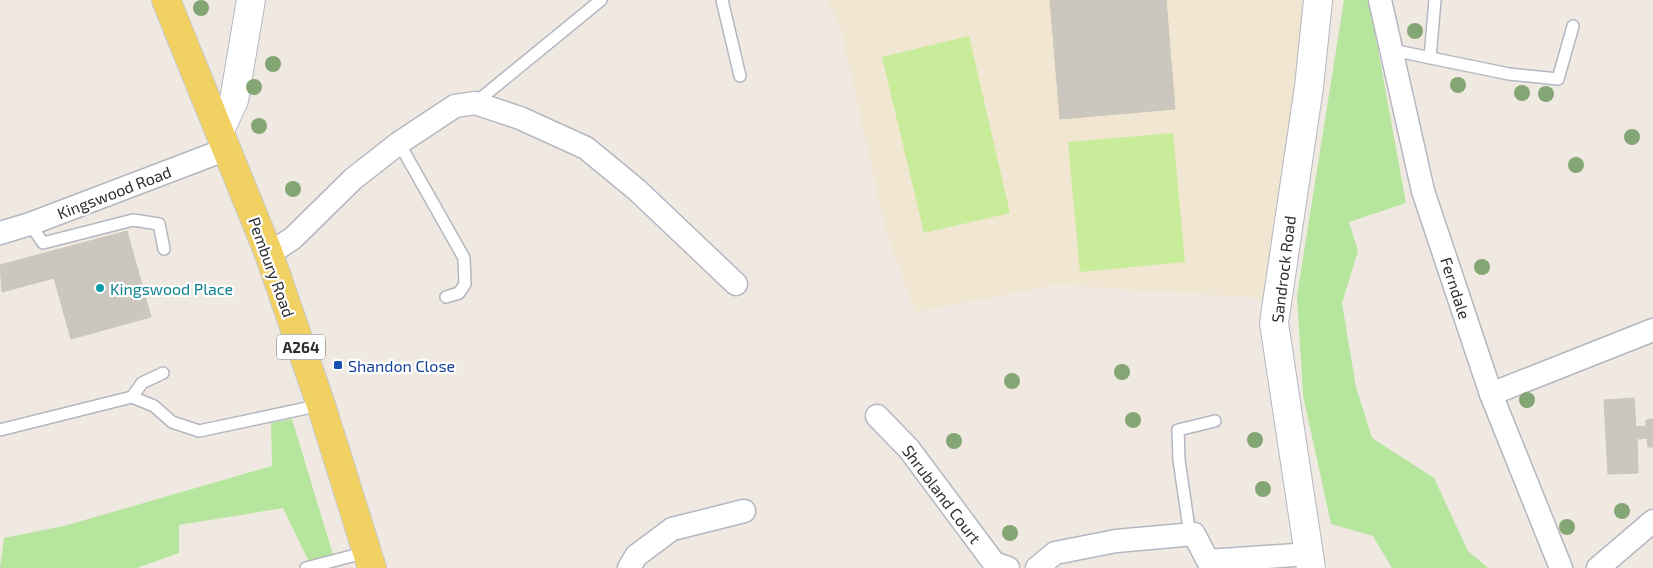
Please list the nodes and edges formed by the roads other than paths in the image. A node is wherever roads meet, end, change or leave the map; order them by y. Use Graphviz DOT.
graph roads {
  1 [pos="166,0"];
  2 [pos="250,0"];
  3 [pos="601,0"];
  4 [pos="722,0"];
  5 [pos="1318,0"];
  6 [pos="1380,0"];
  7 [pos="1435,0"];
  8 [pos="1573,26"];
  9 [pos="1392,50"];
  10 [pos="1430,58"];
  11 [pos="740,76"];
  12 [pos="476,104"];
  13 [pos="223,140"];
  14 [pos="399,143"];
  15 [pos="30,224"];
  16 [pos="0,233"];
  17 [pos="164,249"];
  18 [pos="269,254"];
  19 [pos="736,284"];
  20 [pos="446,297"];
  21 [pos="1653,330"];
  22 [pos="163,374"];
  23 [pos="1491,394"];
  24 [pos="132,397"];
  25 [pos="321,405"];
  26 [pos="877,416"];
  27 [pos="1215,422"];
  28 [pos="0,430"];
  29 [pos="744,511"];
  30 [pos="1651,527"];
  31 [pos="1190,535"];
  32 [pos="370,560"];
  33 [pos="1310,561"];
  34 [pos="1209,564"];
  35 [pos="306,568"];
  36 [pos="629,568"];
  37 [pos="1008,568"];
  38 [pos="1037,568"];
  39 [pos="1561,568"];
  40 [pos="1598,568"];
  1 -- 13 [label="main road, Pembury Road / A264"];
  2 -- 13 [label="street"];
  3 -- 12 [label="lane"];
  4 -- 11 [label="lane"];
  5 -- 33 [label="street, Sandrock Road"];
  6 -- 9 [label="street, Ferndale"];
  7 -- 10 [label="lane"];
  8 -- 10 [label="lane"];
  9 -- 10 [label="lane"];
  9 -- 23 [label="street, Ferndale"];
  12 -- 14 [label="street"];
  12 -- 19 [label="street"];
  13 -- 15 [label="street, Kingswood Road"];
  13 -- 18 [label="main road, Pembury Road / A264"];
  14 -- 18 [label="street"];
  14 -- 20 [label="lane"];
  15 -- 16 [label="street, Kingswood Road"];
  15 -- 17 [label="lane"];
  18 -- 25 [label="main road, Pembury Road / A264"];
  21 -- 23 [label="street"];
  22 -- 24 [label="lane"];
  23 -- 39 [label="street, Ferndale"];
  24 -- 25 [label="lane"];
  24 -- 28 [label="lane"];
  25 -- 32 [label="main road, Pembury Road / A264"];
  26 -- 37 [label="street, Shrubland Court"];
  27 -- 31 [label="lane"];
  29 -- 36 [label="street"];
  30 -- 40 [label="street"];
  31 -- 34 [label="street"];
  31 -- 38 [label="street"];
  32 -- 35 [label="lane"];
  33 -- 34 [label="street"];
}
